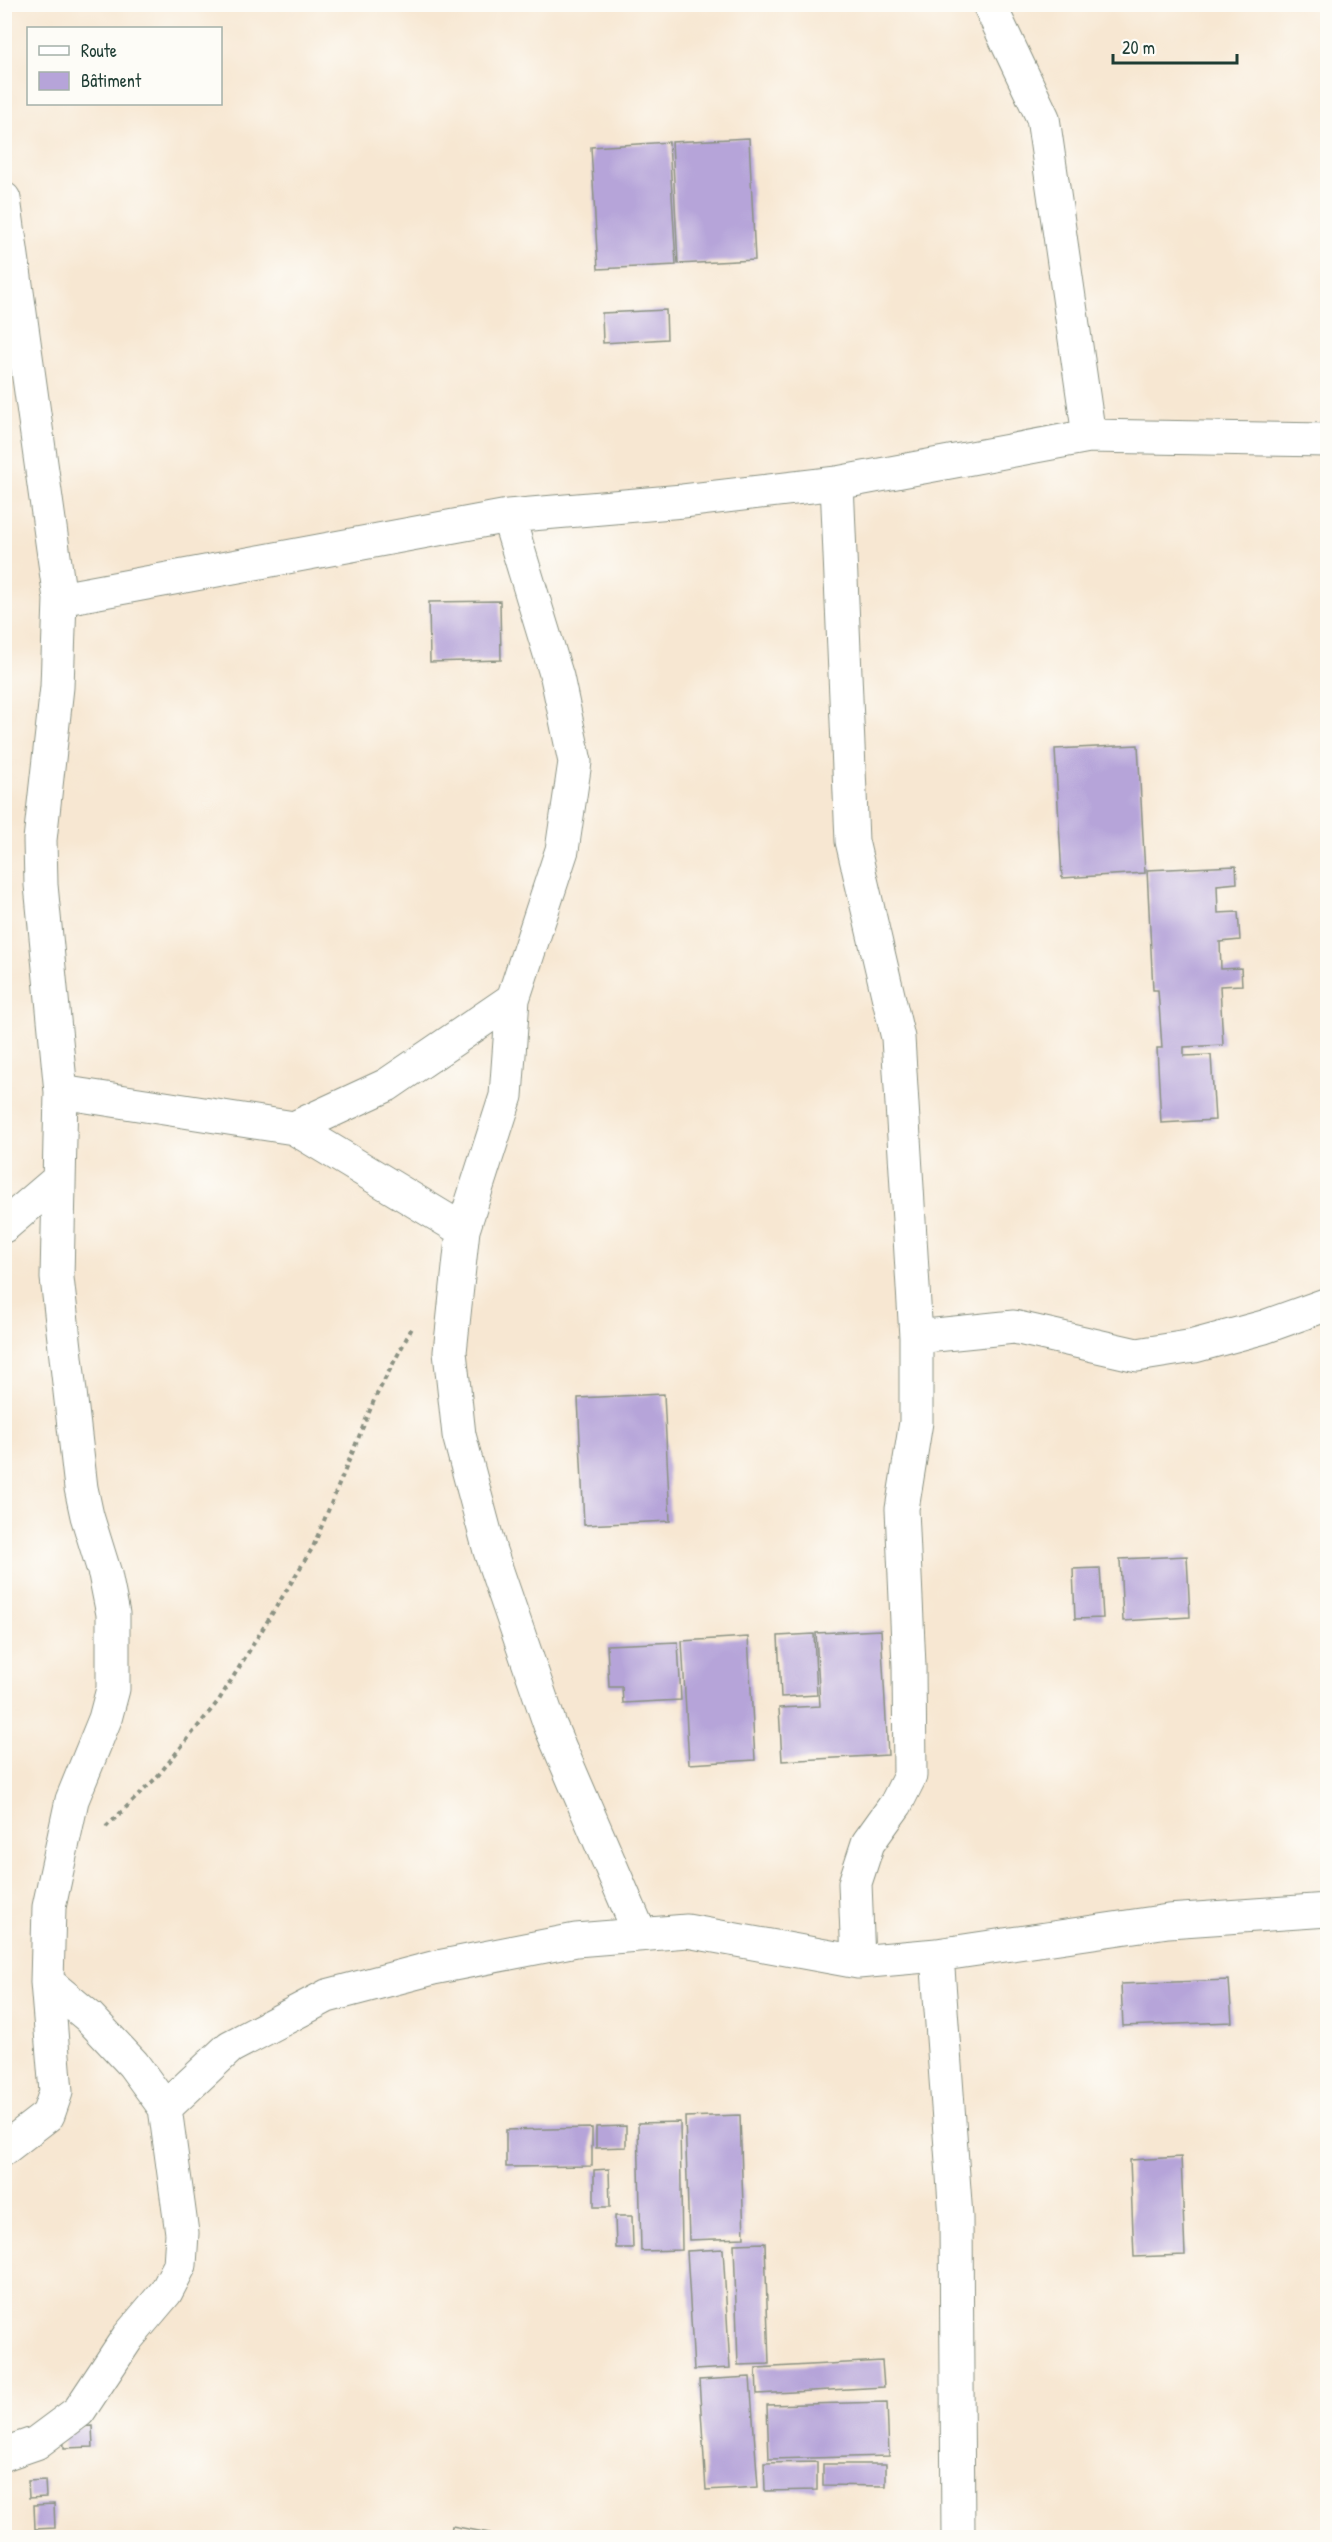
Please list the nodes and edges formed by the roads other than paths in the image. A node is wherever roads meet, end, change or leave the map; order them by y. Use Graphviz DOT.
graph roads {
  1 [pos="989,4"];
  2 [pos="4,199"];
  3 [pos="1089,436"];
  4 [pos="1328,440"];
  5 [pos="837,483"];
  6 [pos="508,516"];
  7 [pos="60,599"];
  8 [pos="513,999"];
  9 [pos="61,1092"];
  10 [pos="294,1128"];
  11 [pos="59,1179"];
  12 [pos="4,1226"];
  13 [pos="463,1230"];
  14 [pos="1328,1304"];
  15 [pos="916,1337"];
  16 [pos="1328,1910"];
  17 [pos="640,1934"];
  18 [pos="937,1955"];
  19 [pos="858,1962"];
  20 [pos="47,1982"];
  21 [pos="165,2108"];
  22 [pos="4,2149"];
  23 [pos="4,2454"];
  24 [pos="958,2538"];
  1 -- 3 [label="street"];
  2 -- 7 [label="street"];
  3 -- 4 [label="street"];
  3 -- 5 [label="street"];
  5 -- 6 [label="street"];
  5 -- 15 [label="street"];
  6 -- 7 [label="street"];
  6 -- 8 [label="street"];
  7 -- 9 [label="street"];
  8 -- 10 [label="street"];
  8 -- 13 [label="street"];
  9 -- 10 [label="street"];
  9 -- 11 [label="street"];
  10 -- 13 [label="street"];
  11 -- 12 [label="street"];
  11 -- 20 [label="street"];
  13 -- 17 [label="street"];
  14 -- 15 [label="street"];
  15 -- 19 [label="street"];
  16 -- 18 [label="street"];
  17 -- 19 [label="street"];
  17 -- 21 [label="street"];
  18 -- 19 [label="street"];
  18 -- 24 [label="street"];
  20 -- 21 [label="street"];
  20 -- 22 [label="street"];
  21 -- 23 [label="street"];
}
